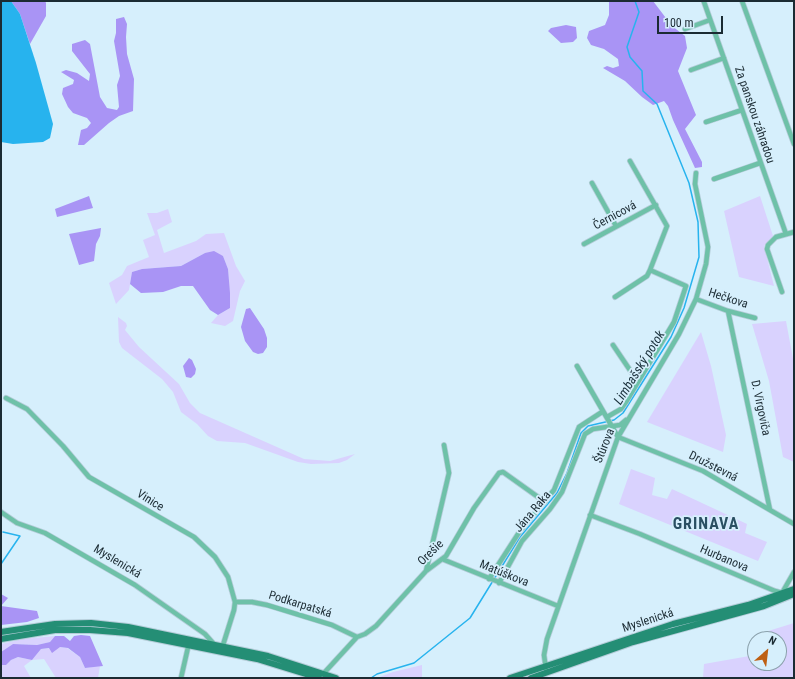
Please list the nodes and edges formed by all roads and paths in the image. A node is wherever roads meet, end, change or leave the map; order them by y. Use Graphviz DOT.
graph roads {
  1 [pos="742,1"];
  2 [pos="704,2"];
  3 [pos="710,20"];
  4 [pos="685,29"];
  5 [pos="724,58"];
  6 [pos="691,70"];
  7 [pos="742,110"];
  8 [pos="706,122"];
  9 [pos="794,144"];
  10 [pos="630,161"];
  11 [pos="760,163"];
  12 [pos="696,173"];
  13 [pos="714,179"];
  14 [pos="592,184"];
  15 [pos="656,205"];
  16 [pos="616,226"];
  17 [pos="794,232"];
  18 [pos="786,234"];
  19 [pos="584,244"];
  20 [pos="650,270"];
  21 [pos="782,292"];
  22 [pos="615,297"];
  23 [pos="696,299"];
  24 [pos="728,311"];
  25 [pos="755,318"];
  26 [pos="613,345"];
  27 [pos="577,366"];
  28 [pos="638,382"];
  29 [pos="6,398"];
  30 [pos="602,412"];
  31 [pos="607,417"];
  32 [pos="629,418"];
  33 [pos="612,426"];
  34 [pos="618,437"];
  35 [pos="444,445"];
  36 [pos="545,502"];
  37 [pos="770,510"];
  38 [pos="1,512"];
  39 [pos="590,515"];
  40 [pos="794,524"];
  41 [pos="442,559"];
  42 [pos="426,572"];
  43 [pos="794,572"];
  44 [pos="489,579"];
  45 [pos="497,582"];
  46 [pos="794,588"];
  47 [pos="782,592"];
  48 [pos="794,594"];
  49 [pos="235,602"];
  50 [pos="558,606"];
  51 [pos="106,627"];
  52 [pos="1,632"];
  53 [pos="357,637"];
  54 [pos="1,639"];
  55 [pos="189,642"];
  56 [pos="212,643"];
  57 [pos="223,645"];
  58 [pos="204,647"];
  59 [pos="545,666"];
  60 [pos="547,673"];
  61 [pos="321,676"];
  62 [pos="181,678"];
  63 [pos="336,678"];
  64 [pos="510,678"];
  65 [pos="531,678"];
  1 -- 9 [label="street"];
  2 -- 3 [label="street, Za panskou záhradou"];
  3 -- 4 [label="street"];
  3 -- 5 [label="street, Za panskou záhradou"];
  5 -- 6 [label="street"];
  5 -- 7 [label="street, Za panskou záhradou"];
  7 -- 8 [label="street"];
  7 -- 11 [label="street, Za panskou záhradou"];
  10 -- 15 [label="street"];
  11 -- 13 [label="street"];
  11 -- 18 [label="street, Za panskou záhradou"];
  12 -- 23 [label="street, Štúrova"];
  14 -- 16 [label="street"];
  15 -- 16 [label="street, Černicová"];
  15 -- 20 [label="street"];
  16 -- 19 [label="street, Černicová"];
  17 -- 18 [label="street"];
  18 -- 21 [label="street"];
  20 -- 22 [label="street"];
  20 -- 28 [label="street"];
  23 -- 24 [label="street, Hečkova"];
  23 -- 32 [label="street, Štúrova"];
  24 -- 25 [label="street, Hečkova"];
  24 -- 37 [label="street, D. Virgoviča"];
  26 -- 28 [label="street"];
  27 -- 30 [label="street"];
  28 -- 31 [label="street"];
  29 -- 49 [label="street, Vinice"];
  30 -- 31 [label="street"];
  30 -- 36 [label="street"];
  31 -- 33 [label="street"];
  32 -- 33 [label="street"];
  32 -- 34 [label="street, Štúrova"];
  33 -- 34 [label="street"];
  33 -- 45 [label="street, Jána Raka"];
  34 -- 37 [label="street, Družstevná"];
  34 -- 39 [label="street, Štúrova"];
  35 -- 42 [label="street"];
  36 -- 41 [label="street, Orešie"];
  36 -- 44 [label="street"];
  37 -- 40 [label="street, Družstevná"];
  38 -- 56 [label="street, Myslenická"];
  39 -- 47 [label="street, Hurbanova"];
  39 -- 50 [label="street, Štúrova"];
  41 -- 42 [label="street, Orešie"];
  41 -- 44 [label="street, Matúškova"];
  42 -- 53 [label="street, Orešie"];
  43 -- 47 [label="street"];
  44 -- 45 [label="street, Matúškova"];
  45 -- 50 [label="street, Matúškova"];
  46 -- 47 [label="main road, Myslenická"];
  47 -- 59 [label="main road, Myslenická"];
  48 -- 60 [label="main road, Myslenická"];
  49 -- 53 [label="street, Podkarpatská"];
  49 -- 57 [label="street, Vinice"];
  50 -- 59 [label="street, Štúrova"];
  51 -- 52 [label="main road"];
  51 -- 54 [label="main road"];
  51 -- 55 [label="main road"];
  53 -- 61 [label="street, Orešie"];
  55 -- 56 [label="main road"];
  55 -- 58 [label="main road"];
  55 -- 62 [label="street"];
  56 -- 57 [label="main road"];
  56 -- 58 [label="main road"];
  57 -- 61 [label="main road"];
  58 -- 61 [label="main road"];
  59 -- 60 [label="street, Štúrova"];
  59 -- 64 [label="main road, Myslenická"];
  60 -- 65 [label="main road, Myslenická"];
  61 -- 63 [label="main road"];
}
